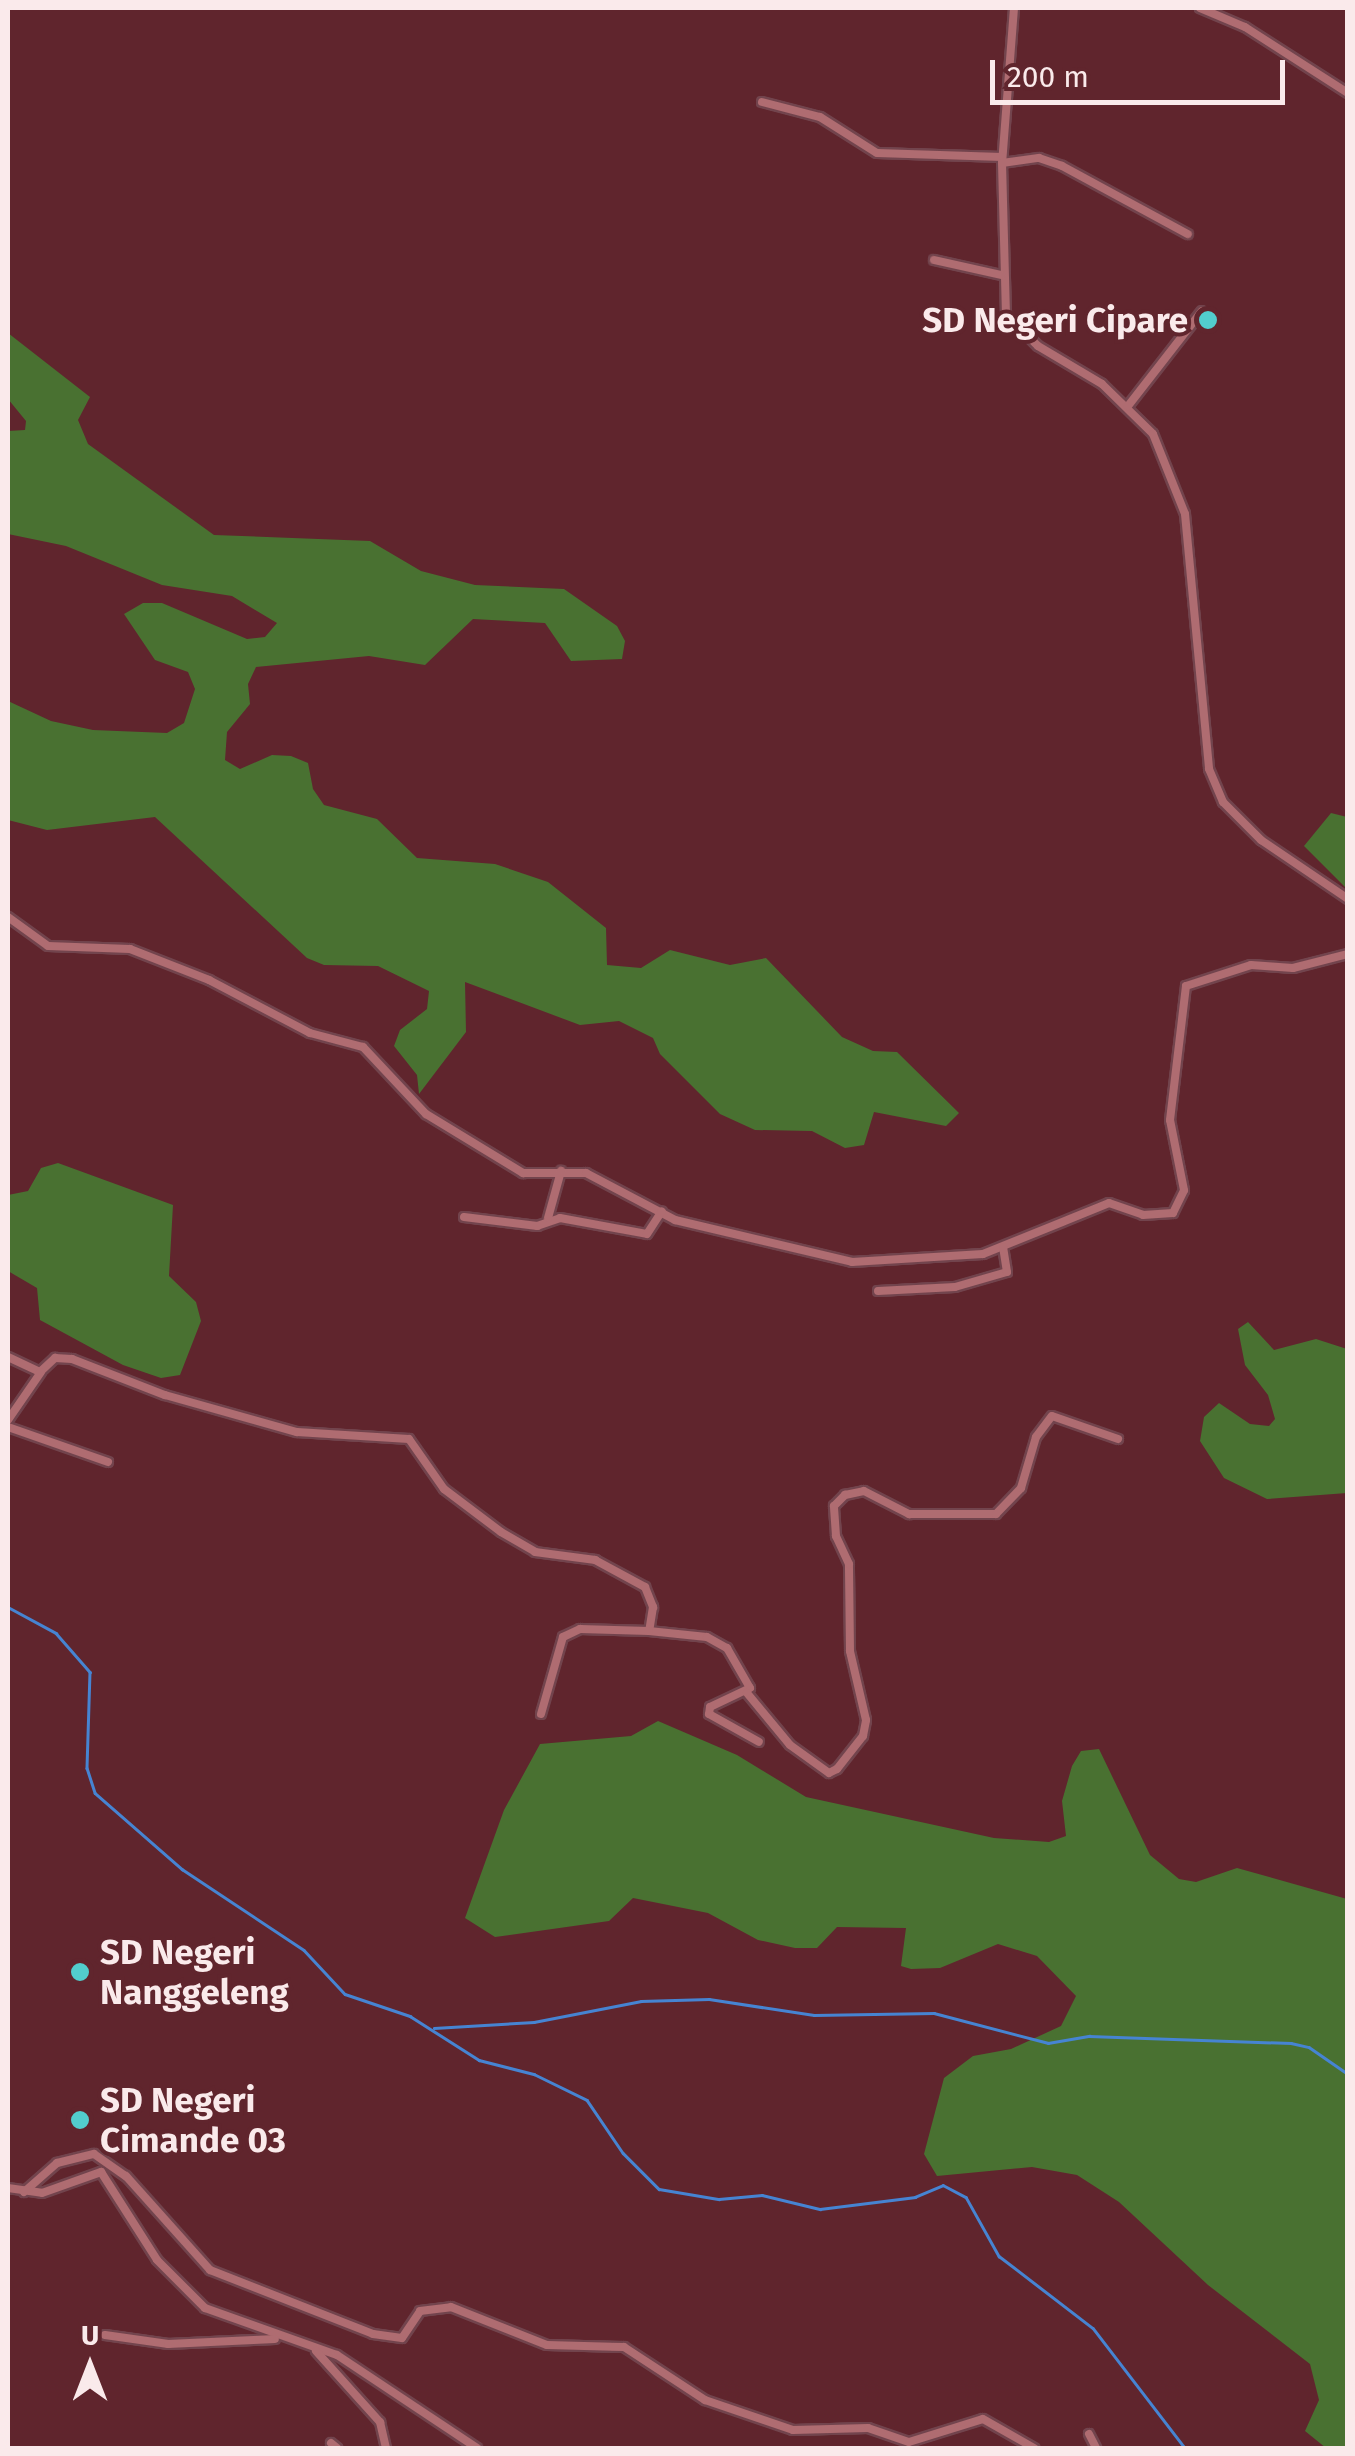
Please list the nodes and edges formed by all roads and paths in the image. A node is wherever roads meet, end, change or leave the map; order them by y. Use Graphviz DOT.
graph roads {
  1 [pos="1014,8"];
  2 [pos="1200,8"];
  3 [pos="1348,94"];
  4 [pos="762,102"];
  5 [pos="1002,160"];
  6 [pos="1188,234"];
  7 [pos="934,260"];
  8 [pos="1001,274"];
  9 [pos="1202,311"];
  10 [pos="1128,406"];
  11 [pos="1348,899"];
  12 [pos="8,918"];
  13 [pos="1348,954"];
  14 [pos="561,1171"];
  15 [pos="662,1211"];
  16 [pos="464,1217"];
  17 [pos="548,1218"];
  18 [pos="1003,1247"];
  19 [pos="878,1291"];
  20 [pos="8,1357"];
  21 [pos="41,1372"];
  22 [pos="8,1424"];
  23 [pos="1118,1439"];
  24 [pos="108,1462"];
  25 [pos="649,1631"];
  26 [pos="747,1693"];
  27 [pos="541,1714"];
  28 [pos="759,1742"];
  29 [pos="8,2188"];
  30 [pos="24,2192"];
  31 [pos="104,2335"];
  32 [pos="280,2338"];
  33 [pos="316,2351"];
  34 [pos="1089,2434"];
  35 [pos="386,2448"];
  36 [pos="476,2448"];
  37 [pos="1034,2448"];
  38 [pos="1096,2448"];
  1 -- 5 [label="street"];
  2 -- 3 [label="street"];
  4 -- 5 [label="street"];
  5 -- 6 [label="street"];
  5 -- 8 [label="street"];
  7 -- 8 [label="street"];
  8 -- 10 [label="street"];
  9 -- 10 [label="street"];
  10 -- 11 [label="street"];
  12 -- 14 [label="street"];
  13 -- 18 [label="street"];
  14 -- 15 [label="street"];
  14 -- 17 [label="street"];
  15 -- 17 [label="street"];
  15 -- 18 [label="street"];
  16 -- 17 [label="street"];
  18 -- 19 [label="street"];
  20 -- 21 [label="street"];
  21 -- 22 [label="street"];
  21 -- 25 [label="street"];
  22 -- 24 [label="street"];
  23 -- 26 [label="street"];
  25 -- 26 [label="street"];
  25 -- 27 [label="street"];
  26 -- 28 [label="street"];
  29 -- 30 [label="street"];
  30 -- 32 [label="street"];
  30 -- 37 [label="street"];
  31 -- 32 [label="street"];
  32 -- 33 [label="street"];
  33 -- 35 [label="street"];
  33 -- 36 [label="street"];
  34 -- 38 [label="street"];
}
